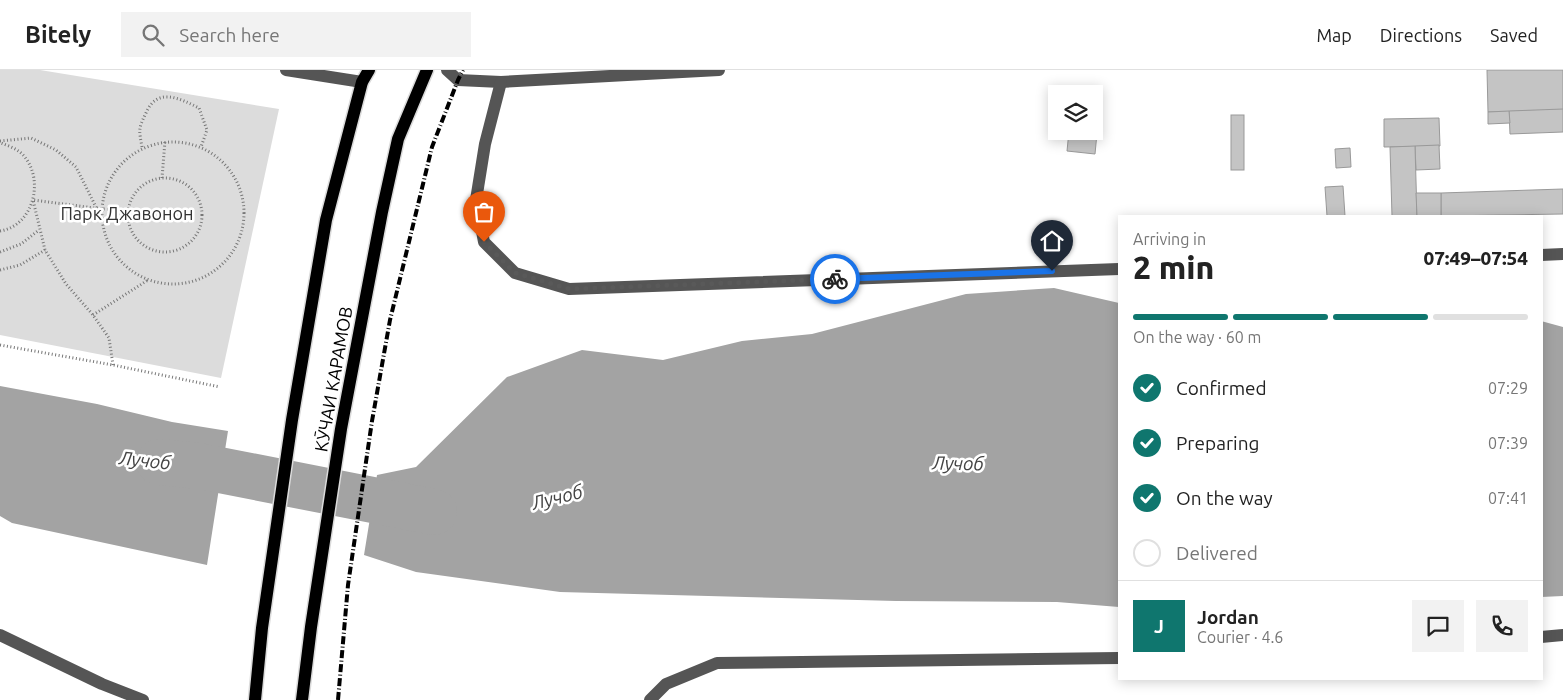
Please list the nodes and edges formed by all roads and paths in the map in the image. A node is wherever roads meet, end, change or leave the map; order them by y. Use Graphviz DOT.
graph roads {
  1 [pos="286,70"];
  2 [pos="369,70"];
  3 [pos="427,70"];
  4 [pos="447,70"];
  5 [pos="719,70"];
  6 [pos="651,72"];
  7 [pos="362,82"];
  8 [pos="501,82"];
  9 [pos="165,141"];
  10 [pos="0,142"];
  11 [pos="142,147"];
  12 [pos="201,147"];
  13 [pos="162,178"];
  14 [pos="33,200"];
  15 [pos="96,207"];
  16 [pos="102,209"];
  17 [pos="128,210"];
  18 [pos="102,228"];
  19 [pos="39,230"];
  20 [pos="0,231"];
  21 [pos="45,250"];
  22 [pos="0,252"];
  23 [pos="1563,254"];
  24 [pos="1543,255"];
  25 [pos="1118,269"];
  26 [pos="0,270"];
  27 [pos="148,280"];
  28 [pos="93,315"];
  29 [pos="0,345"];
  30 [pos="113,364"];
  31 [pos="220,388"];
  32 [pos="0,635"];
  33 [pos="1563,635"];
  34 [pos="1543,636"];
  35 [pos="1118,658"];
  36 [pos="143,700"];
  37 [pos="255,700"];
  38 [pos="302,700"];
  39 [pos="650,700"];
  1 -- 7 [label="street"];
  2 -- 7 [label="main road, КӮЧАИ КАРАМОВ"];
  3 -- 38 [label="main road, КӮЧАИ КАРАМОВ"];
  4 -- 8 [label="street"];
  5 -- 6 [label="street"];
  6 -- 8 [label="street"];
  7 -- 37 [label="main road, КӮЧАИ КАРАМОВ"];
  8 -- 25 [label="street"];
  9 -- 11 [label="path"];
  9 -- 12 [label="path"];
  9 -- 13 [label="path"];
  10 -- 14 [label="path"];
  10 -- 15 [label="path"];
  11 -- 12 [label="path"];
  11 -- 16 [label="path"];
  12 -- 27 [label="path"];
  13 -- 17 [label="path"];
  13 -- 17 [label="path"];
  14 -- 15 [label="path"];
  14 -- 19 [label="path"];
  14 -- 20 [label="path"];
  15 -- 16 [label="path"];
  15 -- 18 [label="path"];
  16 -- 17 [label="path"];
  16 -- 18 [label="path"];
  18 -- 27 [label="path"];
  19 -- 21 [label="path"];
  19 -- 22 [label="path"];
  21 -- 26 [label="path"];
  21 -- 28 [label="path"];
  23 -- 24 [label="street"];
  27 -- 28 [label="path"];
  28 -- 30 [label="path"];
  29 -- 30 [label="path"];
  30 -- 31 [label="path"];
  32 -- 36 [label="street"];
  33 -- 34 [label="street"];
  35 -- 39 [label="street"];
}
